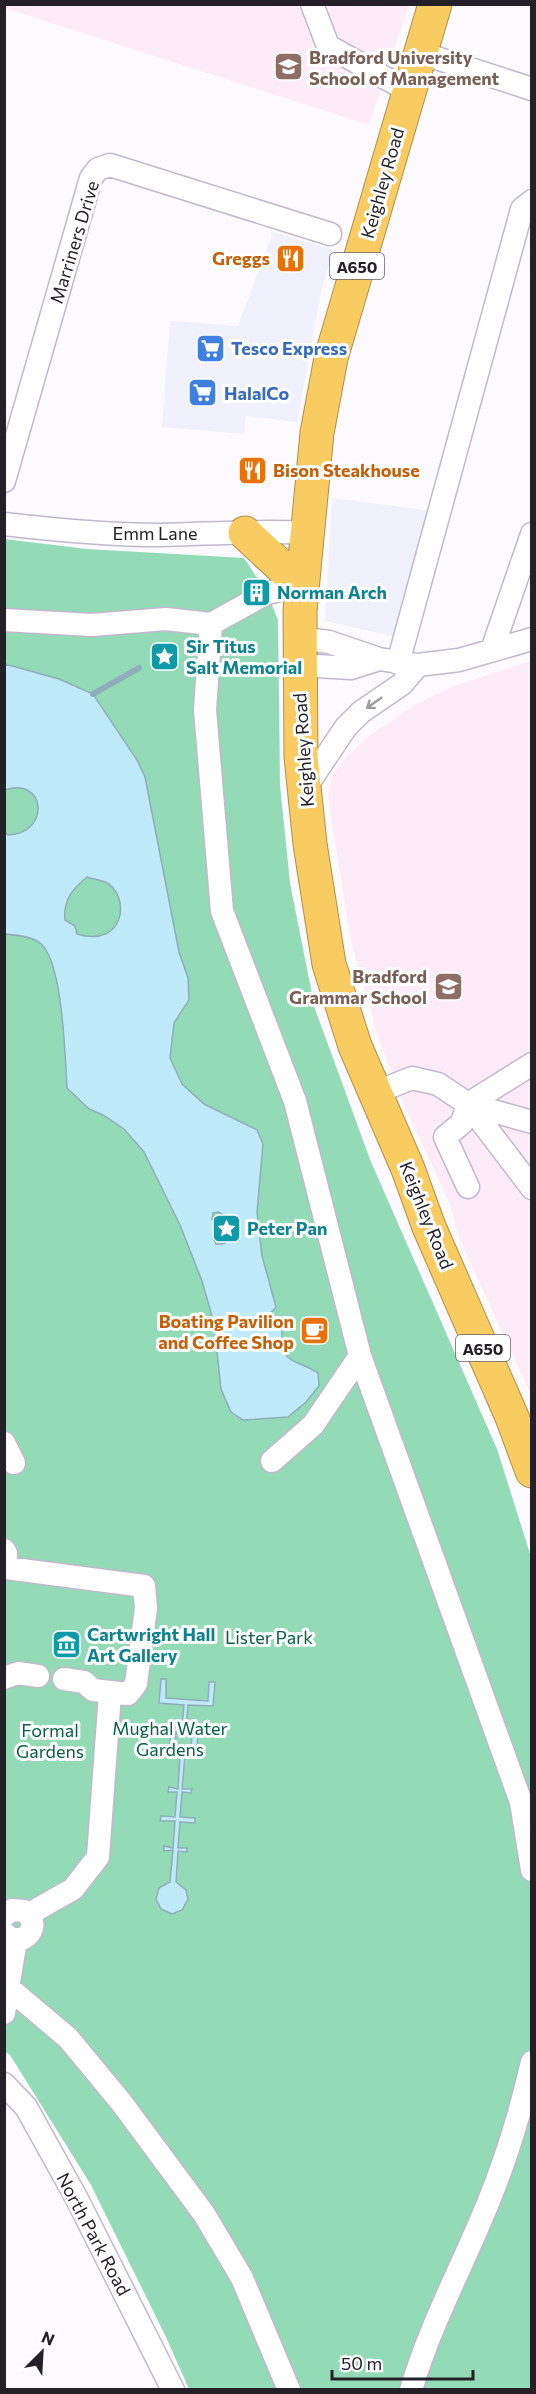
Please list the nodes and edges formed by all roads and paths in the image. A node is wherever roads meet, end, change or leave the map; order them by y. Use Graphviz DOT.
graph roads {
  1 [pos="312,4"];
  2 [pos="435,4"];
  3 [pos="421,53"];
  4 [pos="531,89"];
  5 [pos="409,91"];
  6 [pos="531,201"];
  7 [pos="330,234"];
  8 [pos="4,481"];
  9 [pos="4,524"];
  10 [pos="246,532"];
  11 [pos="306,533"];
  12 [pos="531,534"];
  13 [pos="301,585"];
  14 [pos="4,620"];
  15 [pos="211,624"];
  16 [pos="531,639"];
  17 [pos="492,650"];
  18 [pos="299,652"];
  19 [pos="398,663"];
  20 [pos="304,788"];
  21 [pos="531,1064"];
  22 [pos="375,1093"];
  23 [pos="468,1104"];
  24 [pos="531,1122"];
  25 [pos="468,1187"];
  26 [pos="531,1188"];
  27 [pos="360,1356"];
  28 [pos="272,1461"];
  29 [pos="531,1471"];
  30 [pos="4,1550"];
  31 [pos="38,1676"];
  32 [pos="4,1678"];
  33 [pos="64,1679"];
  34 [pos="110,1693"];
  35 [pos="531,1870"];
  36 [pos="11,1921"];
  37 [pos="7,1986"];
  38 [pos="4,2013"];
  39 [pos="531,2062"];
  40 [pos="4,2084"];
  41 [pos="173,2390"];
  42 [pos="288,2390"];
  43 [pos="411,2390"];
  1 -- 5 [label="street"];
  2 -- 3 [label="highway, Keighley Road / A650"];
  3 -- 4 [label="street"];
  3 -- 5 [label="highway, Keighley Road / A650"];
  5 -- 11 [label="highway, Keighley Road / A650"];
  6 -- 19 [label="street"];
  7 -- 8 [label="street, Marriners Drive"];
  9 -- 10 [label="street, Emm Lane"];
  10 -- 11 [label="street, Emm Lane"];
  10 -- 13 [label="highway"];
  11 -- 13 [label="highway, Keighley Road / A650"];
  12 -- 17 [label="street"];
  13 -- 15 [label="street"];
  13 -- 18 [label="highway, Keighley Road / A650"];
  14 -- 15 [label="street"];
  15 -- 27 [label="street"];
  16 -- 17 [label="street"];
  17 -- 19 [label="street"];
  18 -- 19 [label="street"];
  18 -- 20 [label="highway, Keighley Road / A650"];
  19 -- 20 [label="street, one-way"];
  20 -- 22 [label="highway, Keighley Road / A650"];
  21 -- 23 [label="street"];
  22 -- 23 [label="street"];
  22 -- 29 [label="highway, Keighley Road / A650"];
  23 -- 24 [label="street"];
  23 -- 25 [label="street"];
  23 -- 26 [label="street"];
  27 -- 28 [label="street"];
  27 -- 35 [label="street"];
  30 -- 34 [label="street"];
  31 -- 32 [label="street"];
  33 -- 34 [label="street"];
  34 -- 36 [label="street"];
  36 -- 37 [label="street"];
  37 -- 38 [label="street"];
  37 -- 42 [label="street"];
  39 -- 43 [label="street"];
  40 -- 41 [label="street, North Park Road"];
}
